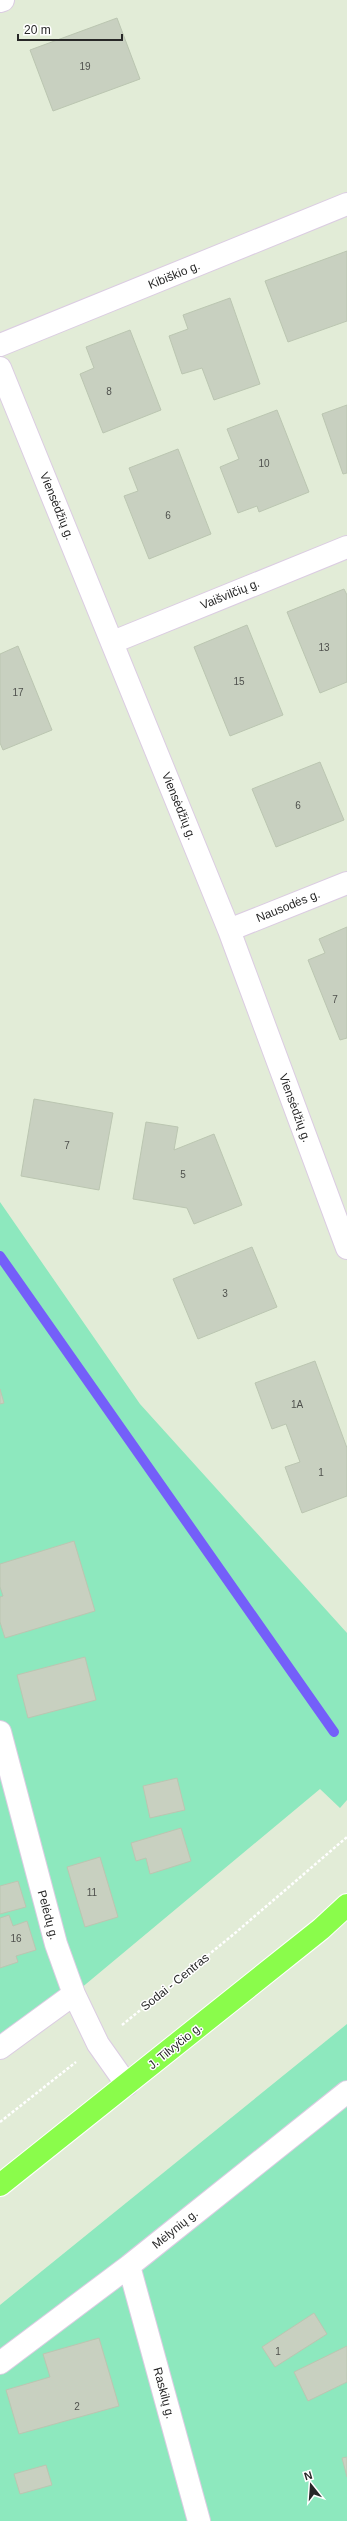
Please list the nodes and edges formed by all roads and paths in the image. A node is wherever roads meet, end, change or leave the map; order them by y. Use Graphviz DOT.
graph roads {
  1 [pos="3,0"];
  2 [pos="0,1"];
  3 [pos="347,204"];
  4 [pos="0,345"];
  5 [pos="0,368"];
  6 [pos="347,547"];
  7 [pos="113,642"];
  8 [pos="347,883"];
  9 [pos="229,930"];
  10 [pos="347,1248"];
  11 [pos="0,1732"];
  12 [pos="347,1837"];
  13 [pos="347,1905"];
  14 [pos="74,1994"];
  15 [pos="98,2044"];
  16 [pos="0,2048"];
  17 [pos="127,2085"];
  18 [pos="347,2092"];
  19 [pos="0,2122"];
  20 [pos="0,2185"];
  21 [pos="129,2266"];
  22 [pos="0,2363"];
  23 [pos="199,2521"];
  1 -- 2 [label="street"];
  3 -- 4 [label="street, Kibiškio g."];
  5 -- 7 [label="street, Viensėdžių g."];
  6 -- 7 [label="street, Vaišvilčių g."];
  7 -- 9 [label="street, Viensėdžių g."];
  8 -- 9 [label="street, Nausodės g."];
  9 -- 10 [label="street, Viensėdžių g."];
  11 -- 14 [label="street, Pelėdų g."];
  12 -- 15 [label="path, Sodai - Centras"];
  13 -- 17 [label="main road, J. Tilvyčio g."];
  14 -- 15 [label="street, Pelėdų g."];
  14 -- 16 [label="street"];
  15 -- 17 [label="street, Pelėdų g."];
  15 -- 19 [label="path, Sodai - Centras"];
  17 -- 20 [label="main road, J. Tilvyčio g."];
  18 -- 21 [label="street, Mėlynių g."];
  21 -- 22 [label="street, Mėlynių g."];
  21 -- 23 [label="street, Raskilų g."];
}
